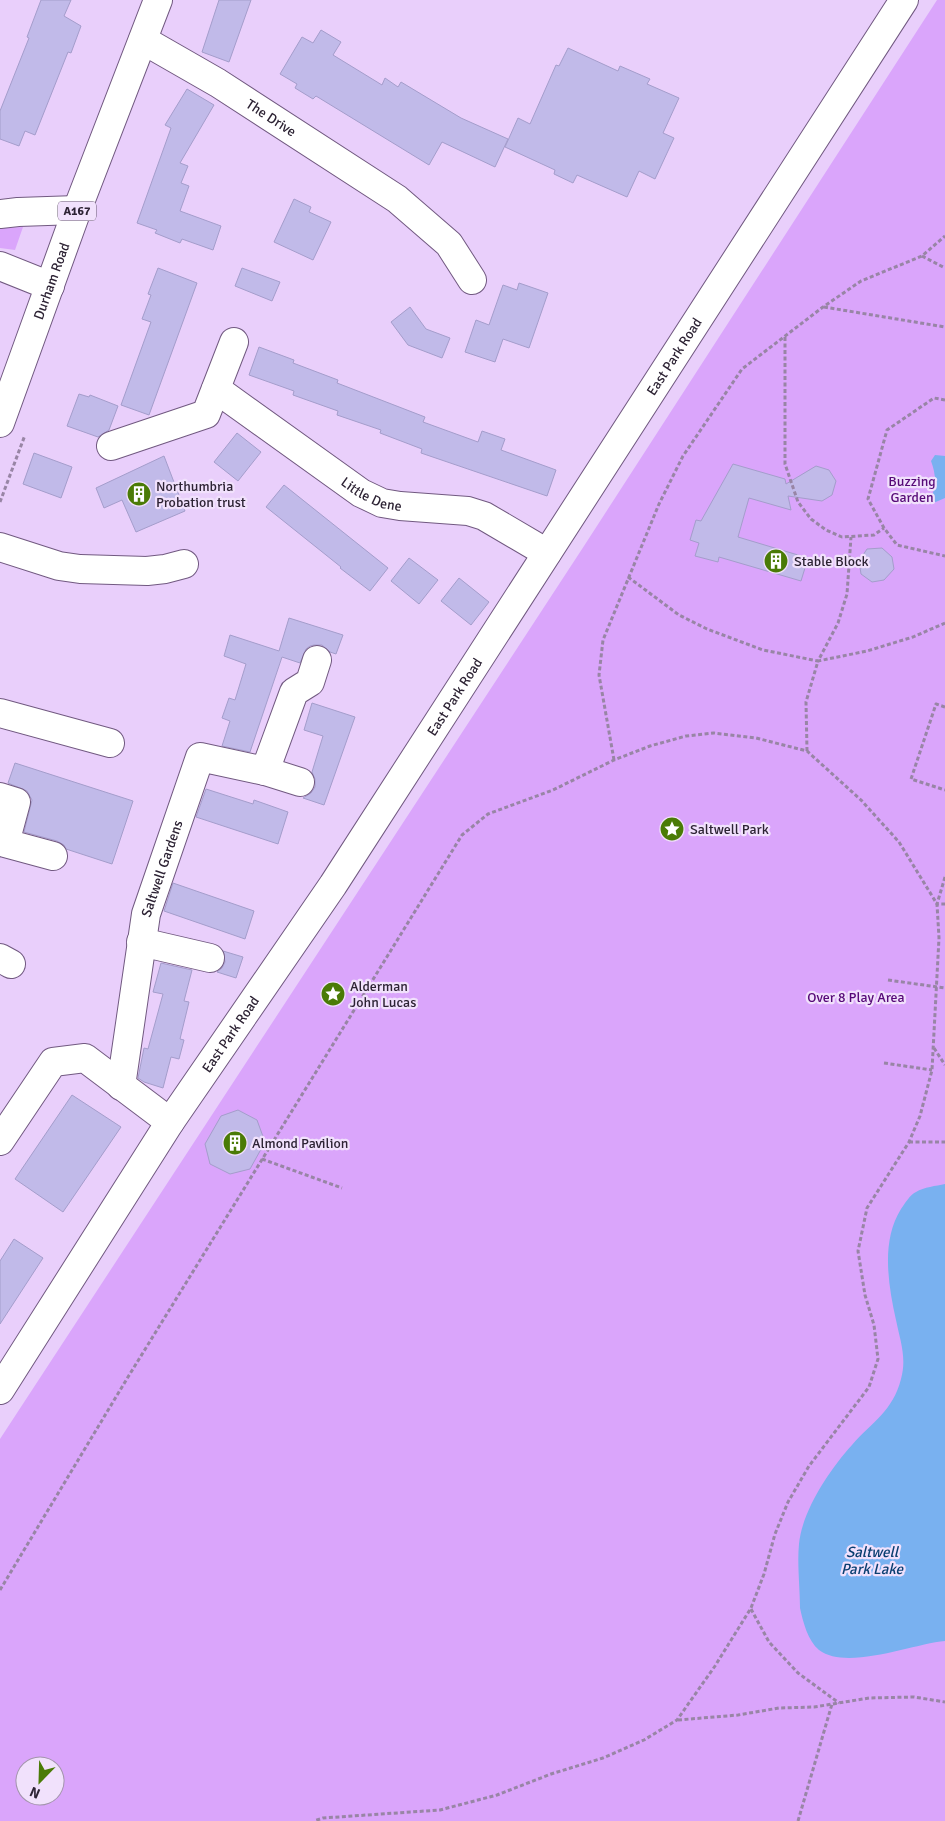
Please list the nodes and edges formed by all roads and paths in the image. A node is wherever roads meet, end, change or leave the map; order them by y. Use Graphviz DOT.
graph roads {
  1 [pos="158,0"];
  2 [pos="904,0"];
  3 [pos="142,40"];
  4 [pos="77,210"];
  5 [pos="0,214"];
  6 [pos="945,236"];
  7 [pos="922,256"];
  8 [pos="0,266"];
  9 [pos="945,268"];
  10 [pos="472,280"];
  11 [pos="50,286"];
  12 [pos="823,307"];
  13 [pos="945,327"];
  14 [pos="785,337"];
  15 [pos="234,342"];
  16 [pos="216,389"];
  17 [pos="945,400"];
  18 [pos="0,423"];
  19 [pos="111,446"];
  20 [pos="884,528"];
  21 [pos="850,537"];
  22 [pos="0,547"];
  23 [pos="547,553"];
  24 [pos="945,556"];
  25 [pos="184,564"];
  26 [pos="628,577"];
  27 [pos="945,624"];
  28 [pos="318,660"];
  29 [pos="818,661"];
  30 [pos="945,707"];
  31 [pos="0,713"];
  32 [pos="110,743"];
  33 [pos="807,751"];
  34 [pos="614,760"];
  35 [pos="266,772"];
  36 [pos="300,782"];
  37 [pos="945,790"];
  38 [pos="0,797"];
  39 [pos="53,856"];
  40 [pos="945,877"];
  41 [pos="937,904"];
  42 [pos="945,904"];
  43 [pos="141,942"];
  44 [pos="210,958"];
  45 [pos="888,980"];
  46 [pos="937,987"];
  47 [pos="945,988"];
  48 [pos="933,1048"];
  49 [pos="884,1063"];
  50 [pos="945,1065"];
  51 [pos="932,1070"];
  52 [pos="121,1086"];
  53 [pos="170,1122"];
  54 [pos="0,1141"];
  55 [pos="909,1142"];
  56 [pos="945,1142"];
  57 [pos="262,1159"];
  58 [pos="342,1188"];
  59 [pos="0,1390"];
  60 [pos="0,1590"];
  61 [pos="751,1608"];
  62 [pos="945,1702"];
  63 [pos="840,1703"];
  64 [pos="832,1704"];
  65 [pos="677,1720"];
  66 [pos="314,1821"];
  67 [pos="798,1821"];
  1 -- 3 [label="street, Durham Road / A167"];
  2 -- 23 [label="street, East Park Road"];
  3 -- 4 [label="street, Durham Road / A167"];
  3 -- 10 [label="street, The Drive"];
  4 -- 5 [label="street"];
  4 -- 11 [label="street, Durham Road / A167"];
  6 -- 7 [label="path"];
  7 -- 9 [label="path"];
  7 -- 12 [label="path"];
  8 -- 11 [label="street"];
  11 -- 18 [label="street, Durham Road / A167"];
  12 -- 13 [label="path"];
  12 -- 14 [label="path"];
  14 -- 21 [label="path"];
  14 -- 26 [label="path"];
  15 -- 16 [label="street"];
  16 -- 19 [label="street"];
  16 -- 23 [label="street, Little Dene"];
  17 -- 20 [label="path"];
  20 -- 21 [label="path"];
  20 -- 24 [label="path"];
  21 -- 29 [label="path"];
  22 -- 25 [label="street"];
  23 -- 53 [label="street, East Park Road"];
  26 -- 29 [label="path"];
  26 -- 34 [label="path"];
  27 -- 29 [label="path"];
  28 -- 35 [label="street"];
  29 -- 33 [label="path"];
  30 -- 37 [label="path"];
  31 -- 32 [label="street"];
  33 -- 34 [label="path"];
  33 -- 41 [label="path"];
  34 -- 57 [label="path"];
  35 -- 36 [label="street, Saltwell Gardens"];
  35 -- 43 [label="street, Saltwell Gardens"];
  38 -- 39 [label="street"];
  40 -- 41 [label="path"];
  41 -- 42 [label="path"];
  41 -- 46 [label="path"];
  43 -- 44 [label="street"];
  43 -- 52 [label="street, Saltwell Gardens"];
  45 -- 46 [label="path"];
  46 -- 47 [label="path"];
  46 -- 48 [label="path"];
  48 -- 50 [label="path"];
  48 -- 51 [label="path"];
  49 -- 51 [label="path"];
  51 -- 55 [label="path"];
  52 -- 53 [label="street"];
  52 -- 54 [label="street"];
  53 -- 59 [label="street, East Park Road"];
  55 -- 56 [label="path"];
  55 -- 61 [label="path"];
  57 -- 58 [label="path"];
  57 -- 60 [label="path"];
  61 -- 63 [label="path"];
  61 -- 65 [label="path"];
  62 -- 63 [label="path"];
  63 -- 64 [label="path"];
  64 -- 65 [label="path"];
  64 -- 67 [label="path"];
  65 -- 66 [label="path"];
}
